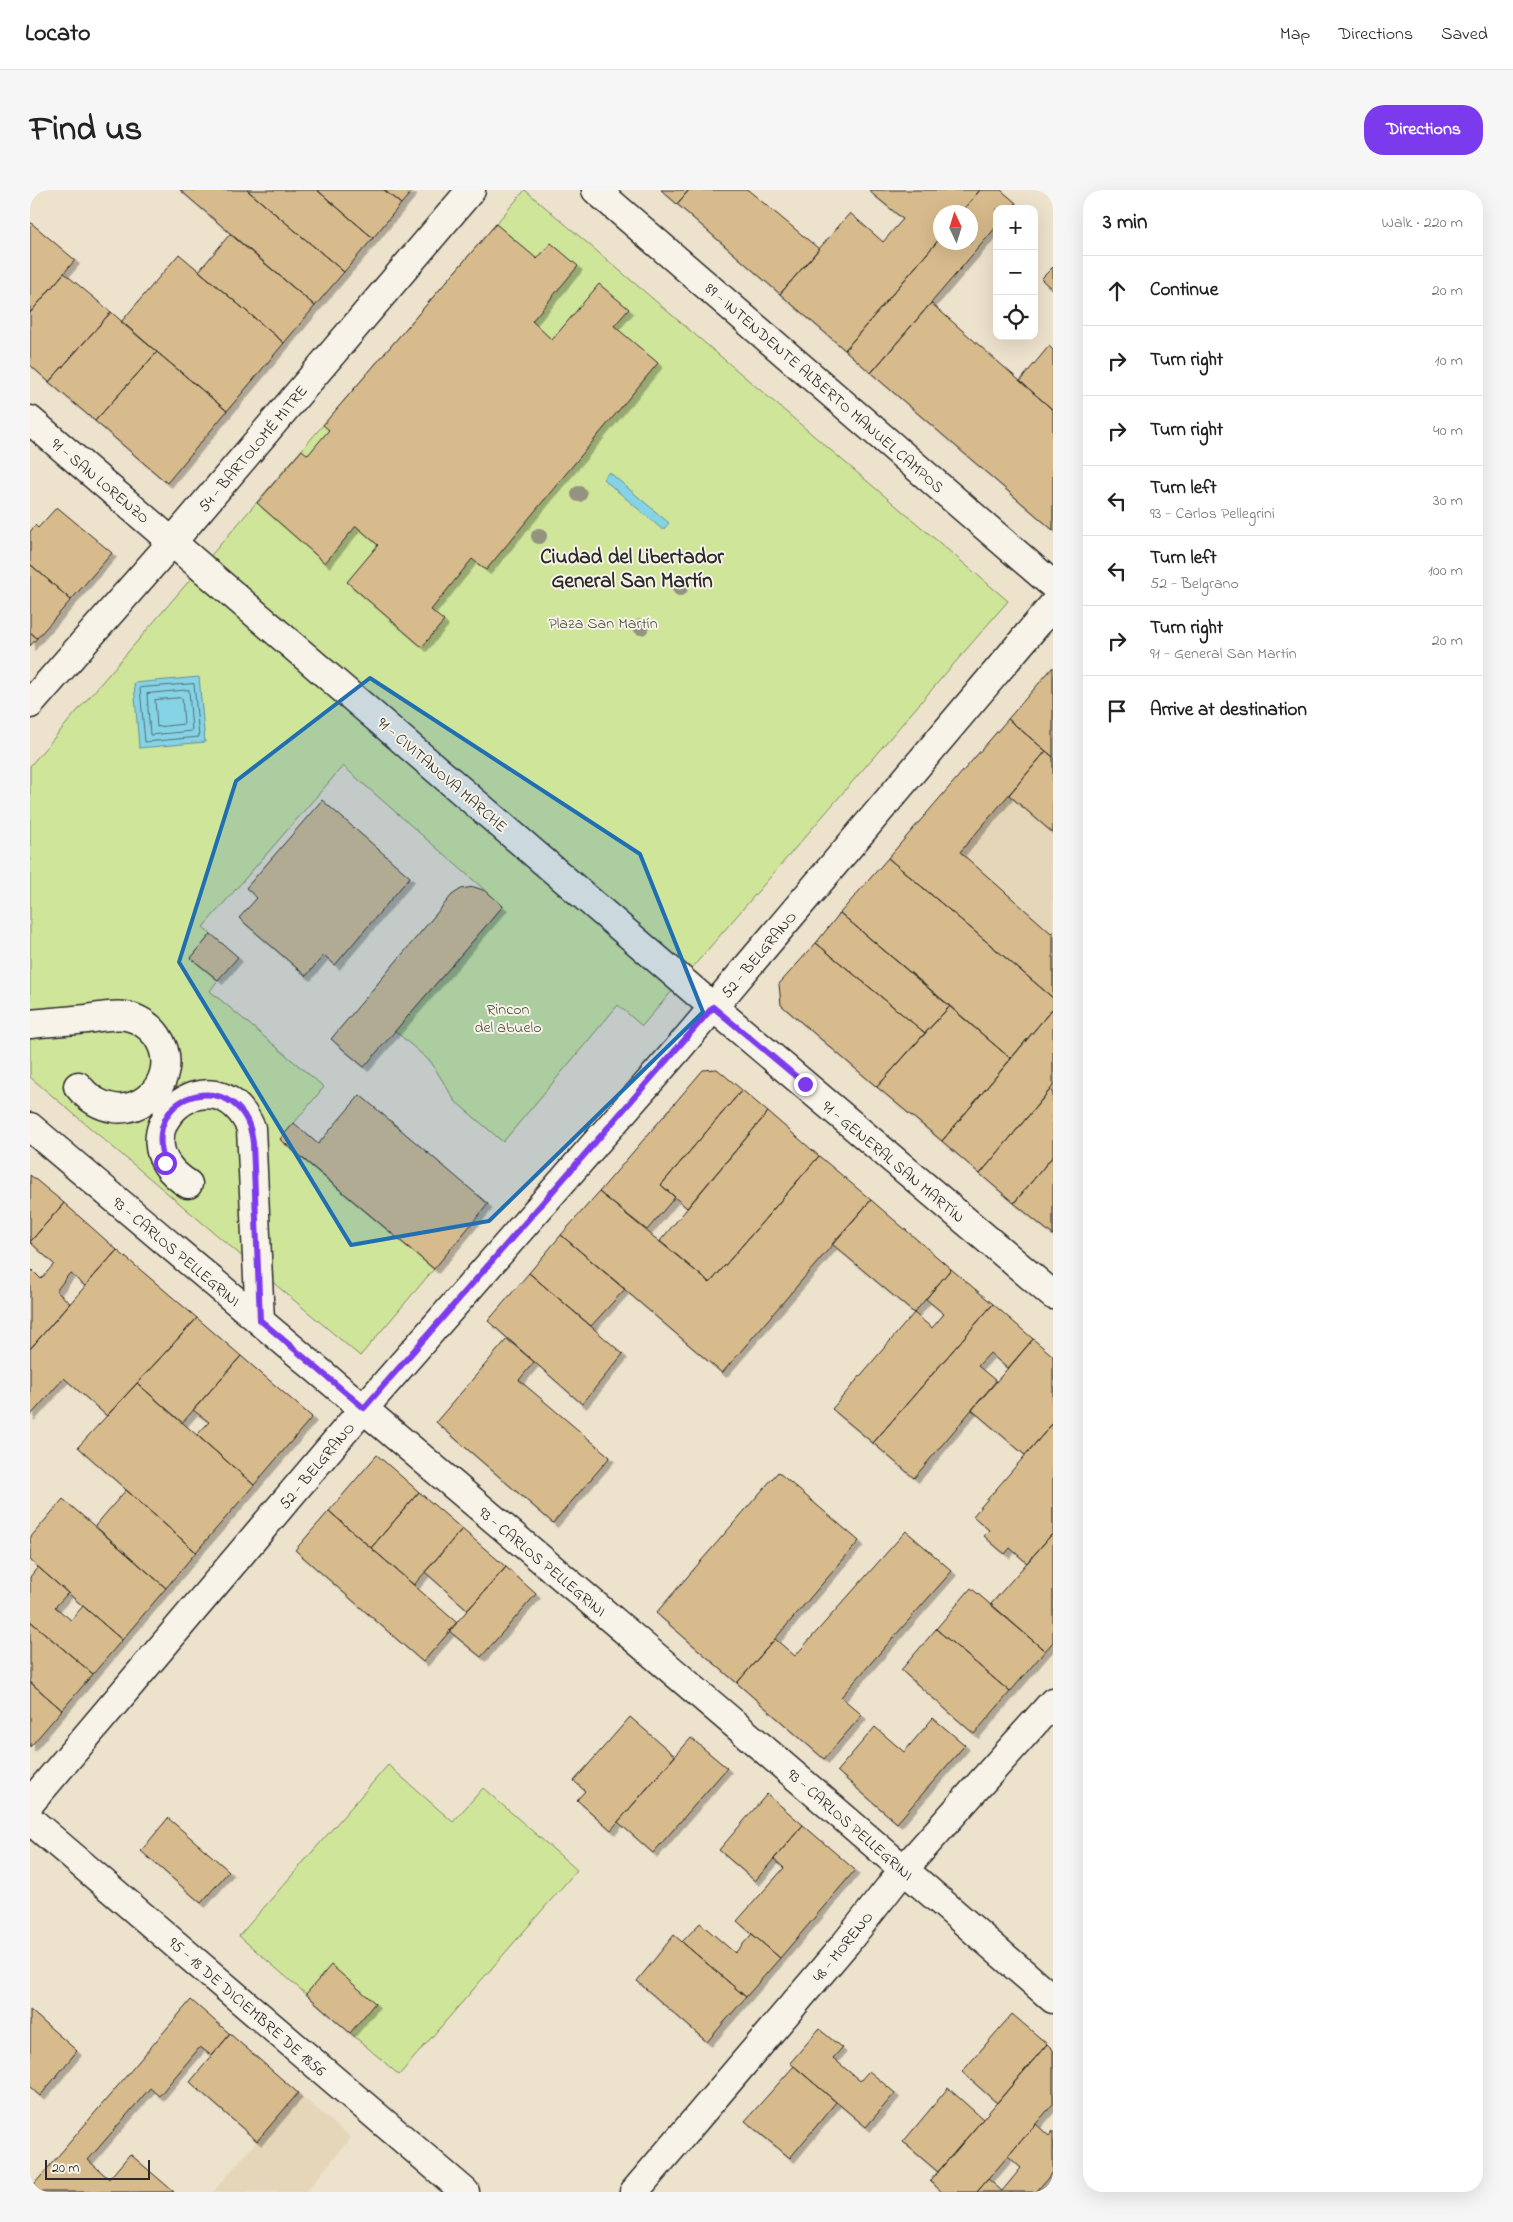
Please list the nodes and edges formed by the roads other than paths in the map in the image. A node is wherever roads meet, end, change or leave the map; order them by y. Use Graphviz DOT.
graph roads {
  1 [pos="471,190"];
  2 [pos="596,190"];
  3 [pos="30,420"];
  4 [pos="173,541"];
  5 [pos="1053,584"];
  6 [pos="1053,605"];
  7 [pos="30,704"];
  8 [pos="713,1007"];
  9 [pos="30,1024"];
  10 [pos="78,1086"];
  11 [pos="30,1127"];
  12 [pos="188,1184"];
  13 [pos="1053,1295"];
  14 [pos="260,1320"];
  15 [pos="364,1408"];
  16 [pos="1053,1702"];
  17 [pos="30,1802"];
  18 [pos="30,1820"];
  19 [pos="904,1869"];
  20 [pos="1053,1998"];
  21 [pos="465,2192"];
  22 [pos="634,2192"];
  1 -- 4 [label="street, 54 - BARTOLOMÉ MITRE"];
  2 -- 5 [label="street, 89 - INTENDENTE ALBERTO MANUEL CAMPOS"];
  3 -- 4 [label="street, 91 - SAN LORENZO"];
  4 -- 7 [label="street, 54 - BARTOLOMÉ MITRE"];
  4 -- 8 [label="street, 91 - CIVITANOVA MARCHE"];
  6 -- 8 [label="street, 52 - BELGRANO"];
  8 -- 13 [label="street, 91 - GENERAL SAN MARTÍN"];
  8 -- 15 [label="street, 52 - BELGRANO"];
  9 -- 10 [label="street"];
  11 -- 14 [label="street, 93 - CARLOS PELLEGRINI"];
  12 -- 14 [label="street"];
  14 -- 15 [label="street, 93 - CARLOS PELLEGRINI"];
  15 -- 17 [label="street, 52 - BELGRANO"];
  15 -- 19 [label="street, 93 - CARLOS PELLEGRINI"];
  16 -- 19 [label="street, 48 - MORENO"];
  18 -- 21 [label="street, 95 - 18 DE DICIEMBRE DE 1856"];
  19 -- 20 [label="street, 93 - CARLOS PELLEGRINI"];
  19 -- 22 [label="street, 48 - MORENO"];
}
